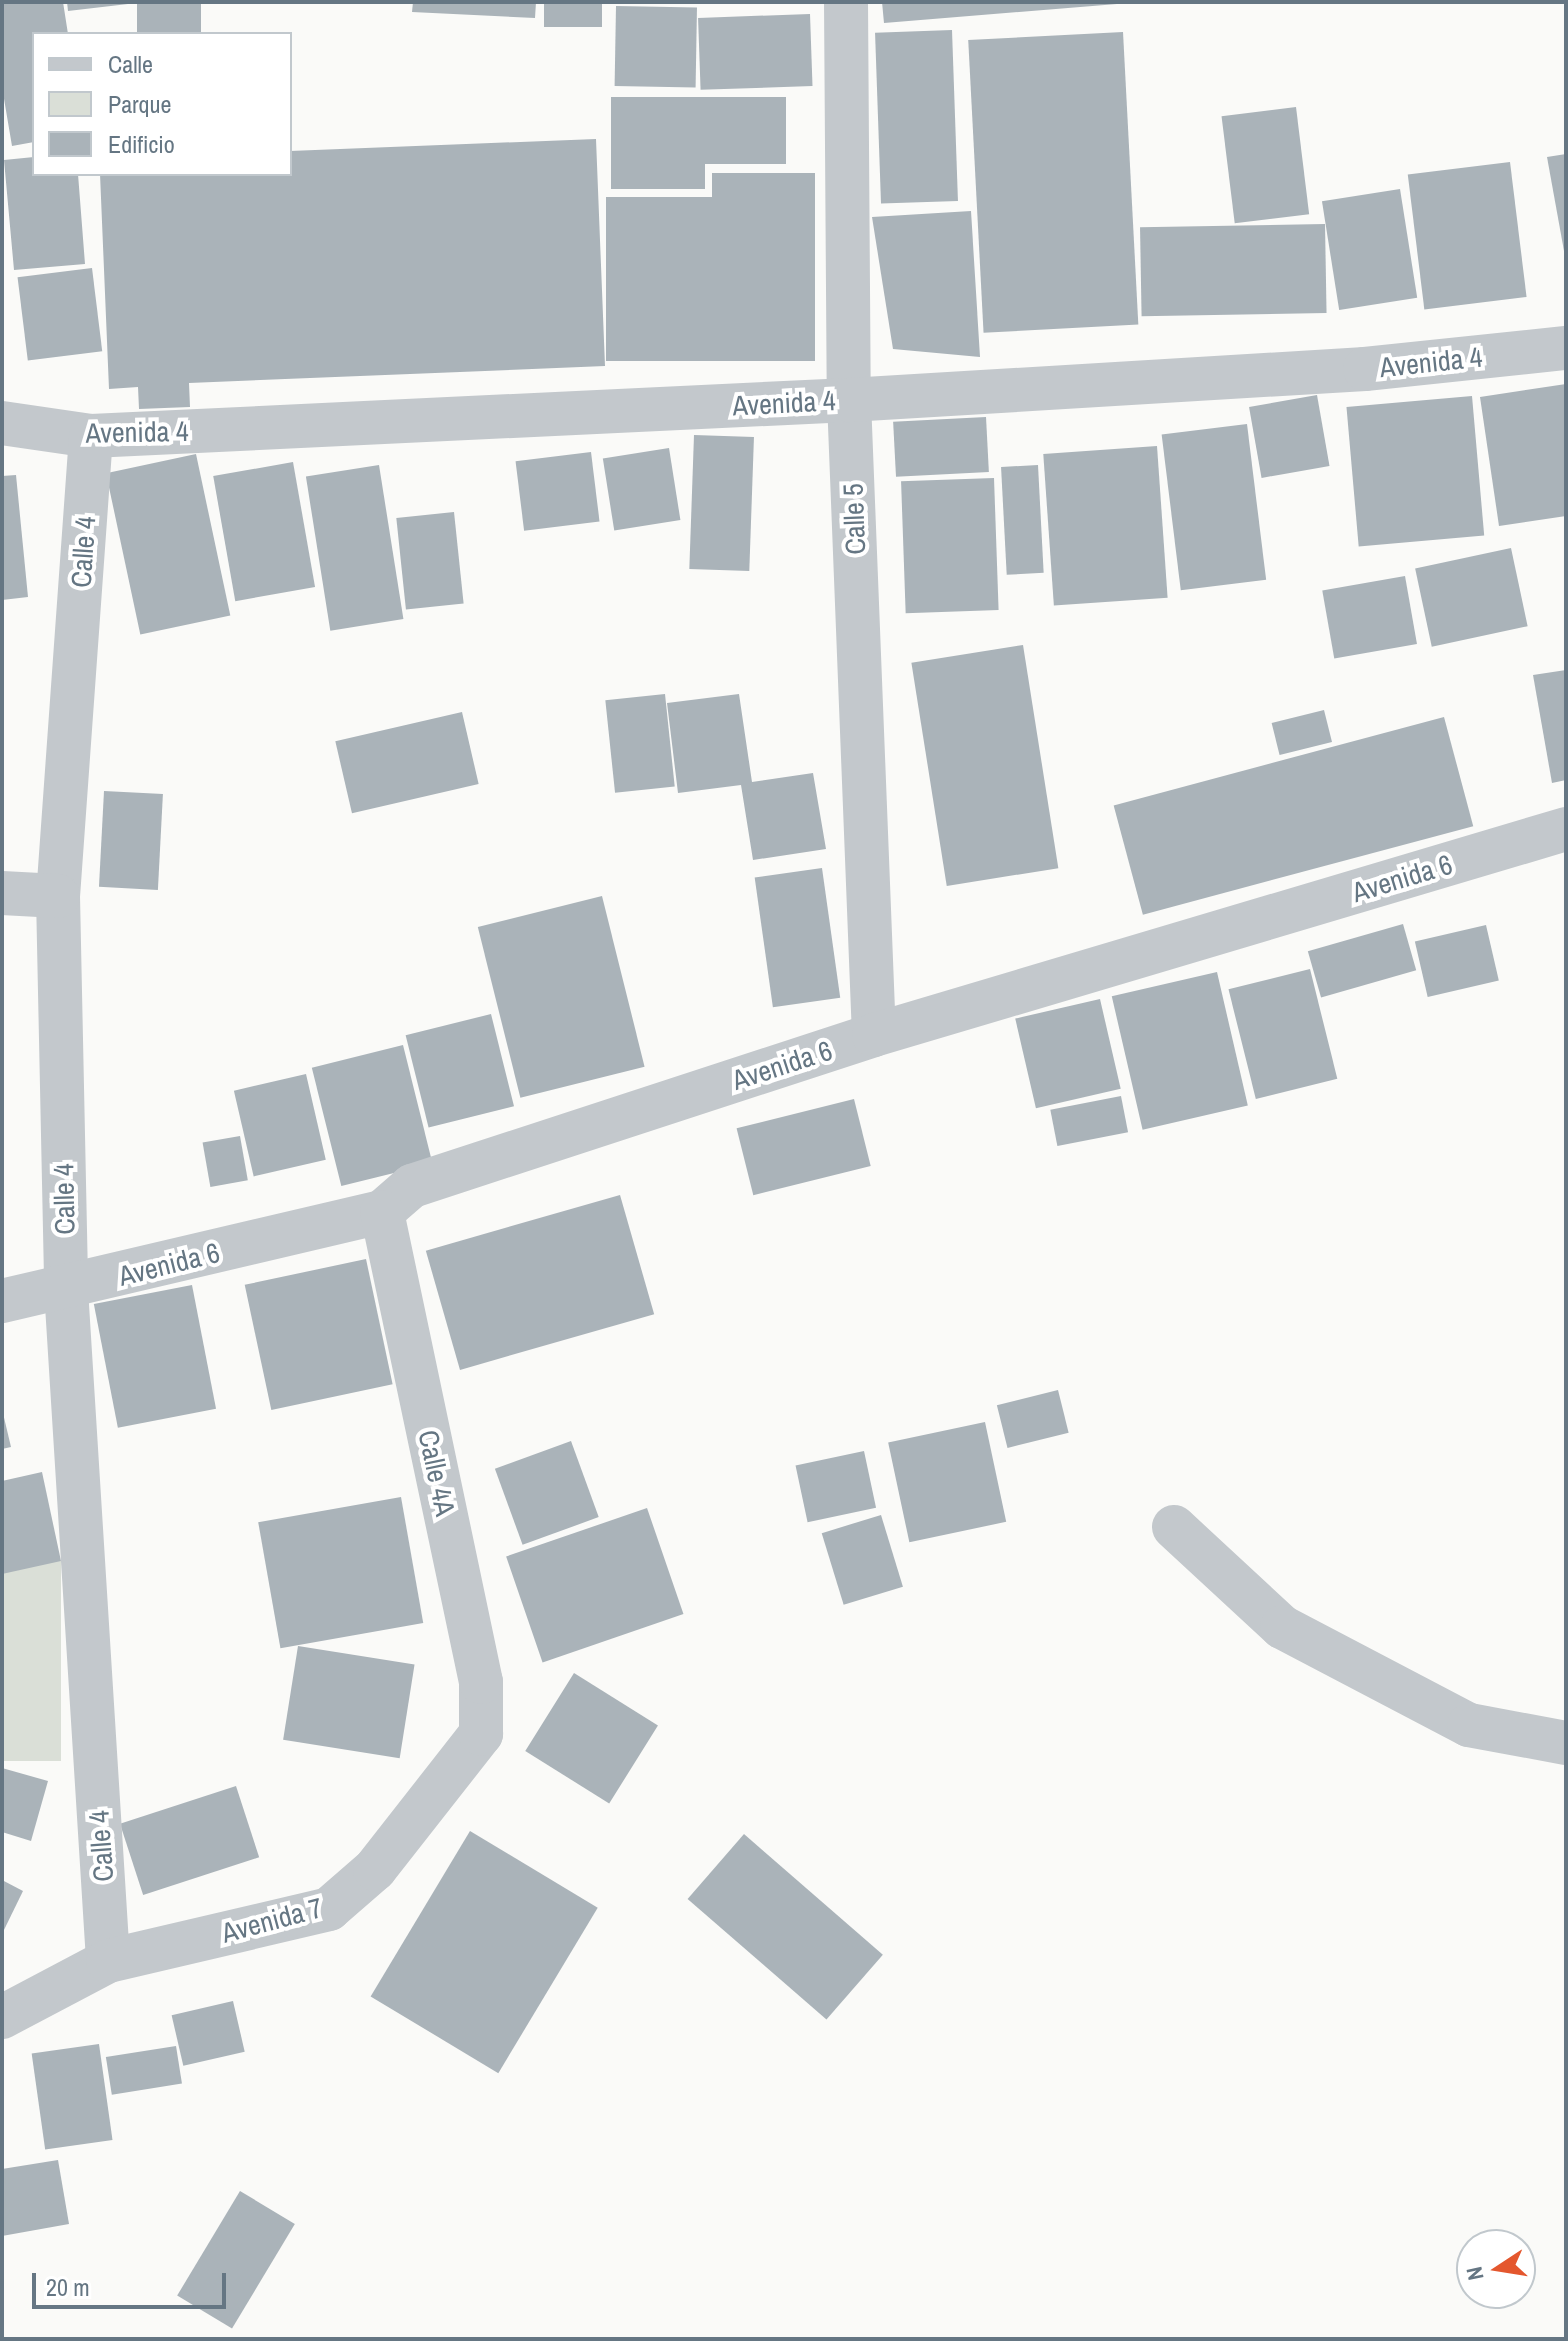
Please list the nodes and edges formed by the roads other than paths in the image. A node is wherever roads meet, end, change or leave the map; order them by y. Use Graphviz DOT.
graph roads {
  1 [pos="846,2"];
  2 [pos="1566,348"];
  3 [pos="849,400"];
  4 [pos="2,423"];
  5 [pos="91,436"];
  6 [pos="1566,829"];
  7 [pos="2,893"];
  8 [pos="58,896"];
  9 [pos="874,1035"];
  10 [pos="382,1212"];
  11 [pos="66,1289"];
  12 [pos="2,1301"];
  13 [pos="1174,1527"];
  14 [pos="481,1734"];
  15 [pos="1566,1743"];
  16 [pos="108,1961"];
  17 [pos="2,2017"];
  1 -- 3 [label="street, Calle 5"];
  2 -- 3 [label="street, Avenida 4"];
  3 -- 5 [label="street, Avenida 4"];
  3 -- 9 [label="street, Calle 5"];
  4 -- 5 [label="street, Avenida 4"];
  5 -- 8 [label="street, Calle 4"];
  6 -- 9 [label="street, Avenida 6"];
  7 -- 8 [label="street"];
  8 -- 11 [label="street, Calle 4"];
  9 -- 10 [label="street, Avenida 6"];
  10 -- 11 [label="street, Avenida 6"];
  10 -- 14 [label="street, Calle 4A"];
  11 -- 12 [label="street, Avenida 6"];
  11 -- 16 [label="street, Calle 4"];
  13 -- 15 [label="street"];
  14 -- 16 [label="street, Avenida 7"];
  16 -- 17 [label="street, Avenida 7"];
}
